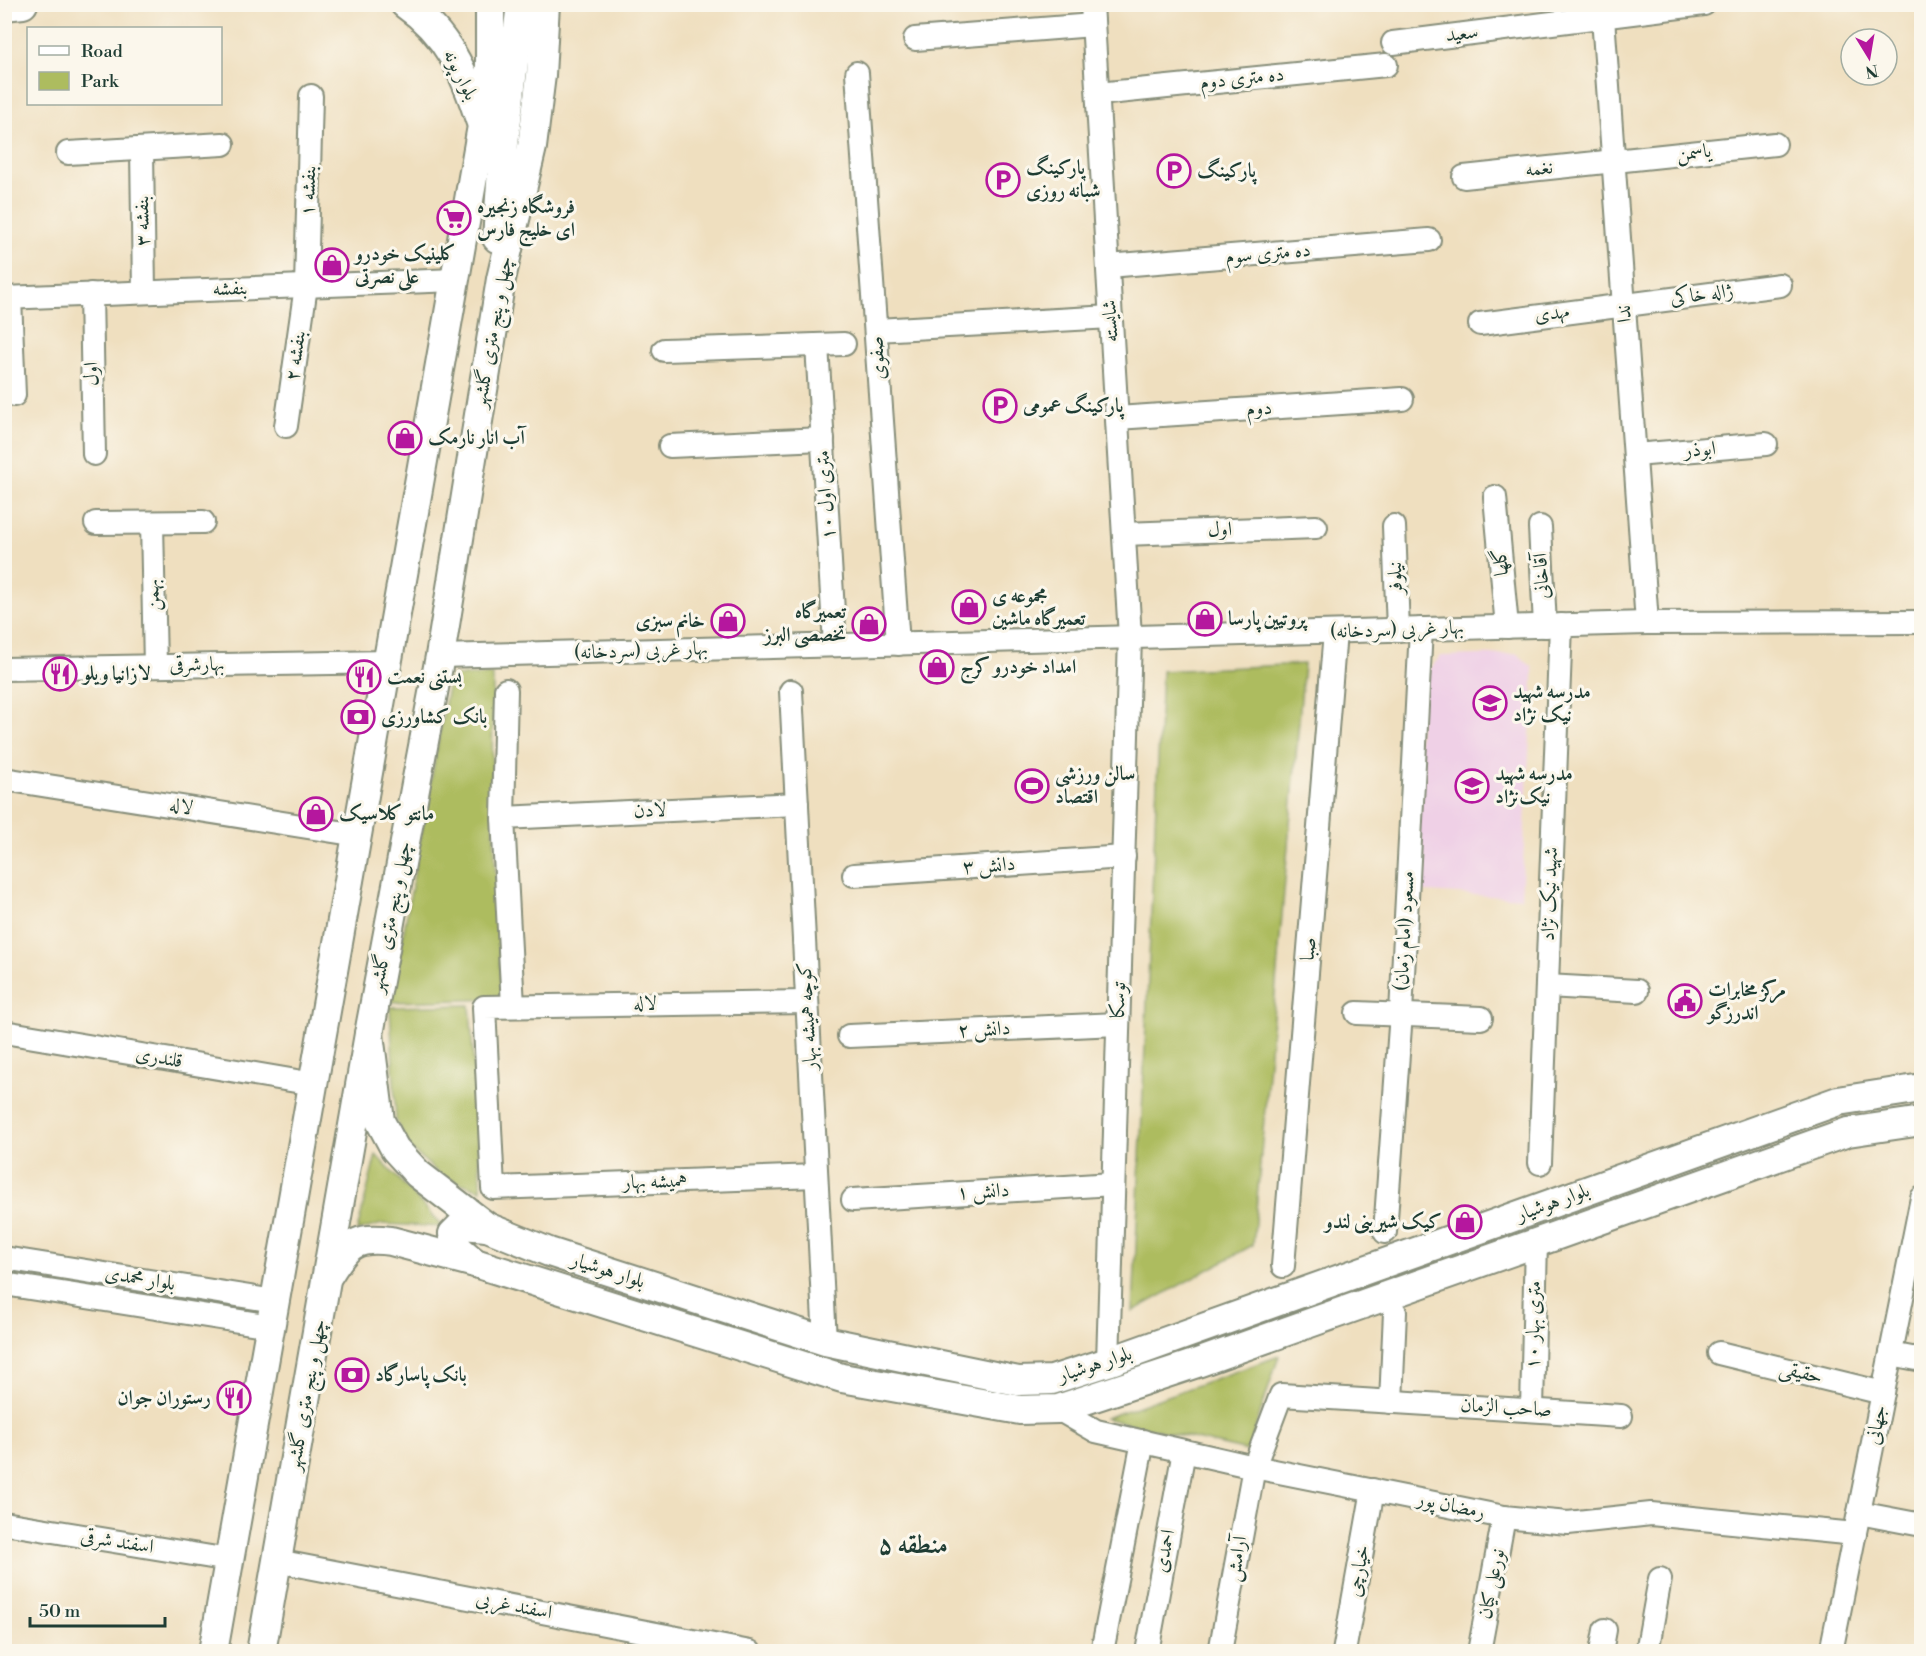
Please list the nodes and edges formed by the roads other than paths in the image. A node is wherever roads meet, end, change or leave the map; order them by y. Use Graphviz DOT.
graph roads {
  1 [pos="23,4"];
  2 [pos="405,4"];
  3 [pos="490,4"];
  4 [pos="1704,4"];
  5 [pos="527,5"];
  6 [pos="4,6"];
  7 [pos="1603,10"];
  8 [pos="1093,15"];
  9 [pos="915,39"];
  10 [pos="1393,43"];
  11 [pos="1386,65"];
  12 [pos="857,73"];
  13 [pos="1098,94"];
  14 [pos="311,96"];
  15 [pos="482,126"];
  16 [pos="223,144"];
  17 [pos="1775,144"];
  18 [pos="142,150"];
  19 [pos="68,153"];
  20 [pos="1614,162"];
  21 [pos="1464,177"];
  22 [pos="1429,240"];
  23 [pos="1108,266"];
  24 [pos="455,280"];
  25 [pos="1780,285"];
  26 [pos="306,286"];
  27 [pos="144,292"];
  28 [pos="90,294"];
  29 [pos="7,298"];
  30 [pos="1624,305"];
  31 [pos="1111,317"];
  32 [pos="1480,324"];
  33 [pos="876,330"];
  34 [pos="844,344"];
  35 [pos="817,345"];
  36 [pos="663,350"];
  37 [pos="15,395"];
  38 [pos="1402,399"];
  39 [pos="1117,418"];
  40 [pos="286,426"];
  41 [pos="823,439"];
  42 [pos="1766,444"];
  43 [pos="670,446"];
  44 [pos="94,454"];
  45 [pos="1635,456"];
  46 [pos="1495,497"];
  47 [pos="203,522"];
  48 [pos="96,523"];
  49 [pos="152,523"];
  50 [pos="1394,526"];
  51 [pos="1540,526"];
  52 [pos="1316,527"];
  53 [pos="1124,534"];
  54 [pos="1922,622"];
  55 [pos="1647,623"];
  56 [pos="1553,626"];
  57 [pos="1507,627"];
  58 [pos="1421,629"];
  59 [pos="1398,630"];
  60 [pos="1335,632"];
  61 [pos="1130,637"];
  62 [pos="898,644"];
  63 [pos="836,645"];
  64 [pos="440,656"];
  65 [pos="389,662"];
  66 [pos="155,666"];
  67 [pos="4,669"];
  68 [pos="506,690"];
  69 [pos="791,691"];
  70 [pos="4,779"];
  71 [pos="797,804"];
  72 [pos="503,818"];
  73 [pos="358,835"];
  74 [pos="1124,857"];
  75 [pos="854,875"];
  76 [pos="1547,986"];
  77 [pos="1637,991"];
  78 [pos="807,1002"];
  79 [pos="513,1006"];
  80 [pos="1357,1013"];
  81 [pos="1401,1014"];
  82 [pos="1481,1018"];
  83 [pos="1118,1024"];
  84 [pos="4,1032"];
  85 [pos="369,1034"];
  86 [pos="849,1036"];
  87 [pos="314,1084"];
  88 [pos="1922,1088"];
  89 [pos="1922,1121"];
  90 [pos="1540,1163"];
  91 [pos="816,1176"];
  92 [pos="1113,1184"];
  93 [pos="1607,1184"];
  94 [pos="494,1188"];
  95 [pos="1922,1198"];
  96 [pos="853,1200"];
  97 [pos="1544,1206"];
  98 [pos="1614,1214"];
  99 [pos="487,1227"];
  100 [pos="1385,1232"];
  101 [pos="1545,1238"];
  102 [pos="1917,1246"];
  103 [pos="4,1258"];
  104 [pos="475,1263"];
  105 [pos="1283,1266"];
  106 [pos="329,1274"];
  107 [pos="4,1284"];
  108 [pos="222,1292"];
  109 [pos="1395,1312"];
  110 [pos="273,1313"];
  111 [pos="215,1318"];
  112 [pos="825,1341"];
  113 [pos="1719,1353"];
  114 [pos="1891,1354"];
  115 [pos="1922,1360"];
  116 [pos="1108,1362"];
  117 [pos="1883,1393"];
  118 [pos="1391,1402"];
  119 [pos="1058,1409"];
  120 [pos="1532,1409"];
  121 [pos="1621,1416"];
  122 [pos="1143,1441"];
  123 [pos="1184,1451"];
  124 [pos="1254,1467"];
  125 [pos="1373,1490"];
  126 [pos="1504,1517"];
  127 [pos="4,1523"];
  128 [pos="1857,1524"];
  129 [pos="1922,1525"];
  130 [pos="229,1560"];
  131 [pos="277,1561"];
  132 [pos="1660,1580"];
  133 [pos="716,1648"];
  134 [pos="213,1652"];
  135 [pos="261,1652"];
  136 [pos="750,1652"];
  137 [pos="1102,1652"];
  138 [pos="1147,1652"];
  139 [pos="1220,1652"];
  140 [pos="1344,1652"];
  141 [pos="1479,1652"];
  142 [pos="1647,1652"];
  143 [pos="1832,1652"];
  1 -- 6 [label="main road"];
  2 -- 15 [label="main road, بلوار پونه"];
  3 -- 15 [label="main road"];
  4 -- 7 [label="street, سعید"];
  5 -- 64 [label="main road, چهل و پنج متری گلشهر"];
  7 -- 10 [label="street, سعید"];
  7 -- 20 [label="street, ندا"];
  8 -- 9 [label="street"];
  8 -- 13 [label="street, شایسته"];
  11 -- 13 [label="street, ده متری دوم"];
  12 -- 33 [label="street, صفوی"];
  13 -- 23 [label="street, شایسته"];
  14 -- 26 [label="street, بنفشه ۱"];
  15 -- 24 [label="main road"];
  16 -- 18 [label="street"];
  17 -- 20 [label="street, یاسمن"];
  18 -- 19 [label="street"];
  18 -- 27 [label="street, بنفشه ۳"];
  20 -- 21 [label="street, نغمه"];
  20 -- 30 [label="street, ندا"];
  22 -- 23 [label="street, ده متری سوم"];
  23 -- 31 [label="street, شایسته"];
  24 -- 26 [label="street, بنفشه"];
  24 -- 65 [label="main road"];
  25 -- 30 [label="street, ژاله خاکی"];
  26 -- 27 [label="street, بنفشه"];
  26 -- 40 [label="street, بنفشه ۲"];
  27 -- 28 [label="street, بنفشه"];
  28 -- 29 [label="street, بنفشه"];
  28 -- 44 [label="street, اول"];
  29 -- 37 [label="street"];
  30 -- 32 [label="street, مهدی"];
  30 -- 45 [label="street, ندا"];
  31 -- 33 [label="street"];
  31 -- 39 [label="street, شایسته"];
  33 -- 62 [label="street, صفوی"];
  34 -- 35 [label="street"];
  35 -- 36 [label="street"];
  35 -- 41 [label="street, ۱۰ متری اول"];
  38 -- 39 [label="street, دوم"];
  39 -- 53 [label="street, شایسته"];
  41 -- 43 [label="street"];
  41 -- 63 [label="street, ۱۰ متری اول"];
  42 -- 45 [label="street, ابوذر"];
  45 -- 55 [label="street, ندا"];
  46 -- 57 [label="street, گلها"];
  47 -- 49 [label="street"];
  48 -- 49 [label="street"];
  49 -- 66 [label="street, بهمن"];
  50 -- 59 [label="street, نیلوفر"];
  51 -- 56 [label="street, آقاخانی"];
  52 -- 53 [label="street, اول"];
  53 -- 61 [label="street, شایسته"];
  54 -- 55 [label="street, بهار غربی (سردخانه)"];
  55 -- 56 [label="street, بهار غربی (سردخانه)"];
  56 -- 57 [label="street, بهار غربی (سردخانه)"];
  56 -- 76 [label="street, شهید نیک نژاد"];
  57 -- 58 [label="street, بهار غربی (سردخانه)"];
  58 -- 59 [label="street, بهار غربی (سردخانه)"];
  58 -- 81 [label="street, مسعود (امام زمان)"];
  59 -- 60 [label="street, بهار غربی (سردخانه)"];
  60 -- 61 [label="street, بهار غربی (سردخانه)"];
  60 -- 105 [label="street, صبا"];
  61 -- 62 [label="street, بهار غربی (سردخانه)"];
  61 -- 74 [label="street, توسکا"];
  62 -- 63 [label="street, بهار غربی (سردخانه)"];
  63 -- 64 [label="street, بهار غربی (سردخانه)"];
  64 -- 85 [label="main road, چهل و پنج متری گلشهر"];
  65 -- 66 [label="street, بهارشرقی"];
  65 -- 73 [label="main road"];
  66 -- 67 [label="street, بهارشرقی"];
  68 -- 72 [label="street"];
  69 -- 71 [label="street, کوچه همیشه بهار"];
  70 -- 73 [label="street, لاله"];
  71 -- 72 [label="street, لادن"];
  71 -- 78 [label="street, کوچه همیشه بهار"];
  72 -- 79 [label="street"];
  73 -- 87 [label="main road"];
  74 -- 75 [label="street, دانش ۳"];
  74 -- 83 [label="street, توسکا"];
  76 -- 77 [label="street"];
  76 -- 90 [label="street, شهید نیک نژاد"];
  78 -- 79 [label="street, لاله"];
  78 -- 91 [label="street, کوچه همیشه بهار"];
  79 -- 94 [label="street, لاله"];
  80 -- 81 [label="street"];
  81 -- 82 [label="street"];
  81 -- 100 [label="street, مسعود (امام زمان)"];
  83 -- 86 [label="street, دانش ۲"];
  83 -- 92 [label="street, توسکا"];
  84 -- 87 [label="street, قلندری"];
  85 -- 99 [label="main road, بلوار هوشیار"];
  85 -- 106 [label="main road, چهل و پنج متری گلشهر"];
  87 -- 110 [label="main road"];
  88 -- 93 [label="main road, بلوار هوشیار"];
  89 -- 98 [label="main road, بلوار هوشیار"];
  91 -- 94 [label="street, همیشه بهار"];
  91 -- 112 [label="street, کوچه همیشه بهار"];
  92 -- 96 [label="street, دانش ۱"];
  92 -- 116 [label="street, توسکا"];
  93 -- 97 [label="main road, بلوار هوشیار"];
  93 -- 98 [label="main road"];
  95 -- 102 [label="street, جهانی"];
  97 -- 101 [label="main road"];
  97 -- 116 [label="main road, بلوار هوشیار"];
  98 -- 101 [label="main road, بلوار هوشیار"];
  99 -- 104 [label="main road"];
  99 -- 112 [label="main road, بلوار هوشیار"];
  101 -- 119 [label="main road, بلوار هوشیار"];
  101 -- 120 [label="street, ۱۰ متری بهار"];
  102 -- 114 [label="street, جهانی"];
  103 -- 108 [label="street, بلوار محمدی"];
  104 -- 106 [label="main road, بلوار هوشیار"];
  104 -- 119 [label="main road, بلوار هوشیار"];
  106 -- 131 [label="main road, چهل و پنج متری گلشهر"];
  107 -- 111 [label="street, بلوار محمدی"];
  108 -- 110 [label="street, بلوار محمدی"];
  108 -- 111 [label="street"];
  109 -- 118 [label="street"];
  110 -- 111 [label="street, بلوار محمدی"];
  110 -- 130 [label="main road"];
  112 -- 116 [label="main road, بلوار هوشیار"];
  113 -- 117 [label="street, حقیقی"];
  114 -- 115 [label="street"];
  114 -- 117 [label="street, جهانی"];
  117 -- 128 [label="street, جهانی"];
  118 -- 120 [label="street, صاحب الزمان"];
  118 -- 124 [label="street, صاحب الزمان"];
  119 -- 122 [label="street, رمضان پور"];
  120 -- 121 [label="street, صاحب الزمان"];
  122 -- 123 [label="street, رمضان پور"];
  122 -- 137 [label="street"];
  123 -- 124 [label="street, رمضان پور"];
  123 -- 138 [label="street, احمدی"];
  124 -- 125 [label="street, رمضان پور"];
  124 -- 139 [label="street, آرامش"];
  125 -- 126 [label="street, رمضان پور"];
  125 -- 140 [label="street, خیارچی"];
  126 -- 128 [label="street, رمضان پور"];
  126 -- 141 [label="street, نورعلی کیان"];
  127 -- 130 [label="street, اسفند شرقی"];
  128 -- 129 [label="street, رمضان پور"];
  128 -- 143 [label="street, جهانی"];
  130 -- 134 [label="main road"];
  131 -- 133 [label="street, اسفند غربی"];
  131 -- 135 [label="main road, چهل و پنج متری گلشهر"];
  132 -- 142 [label="street"];
  133 -- 136 [label="street, اسفند غربی"];
}
